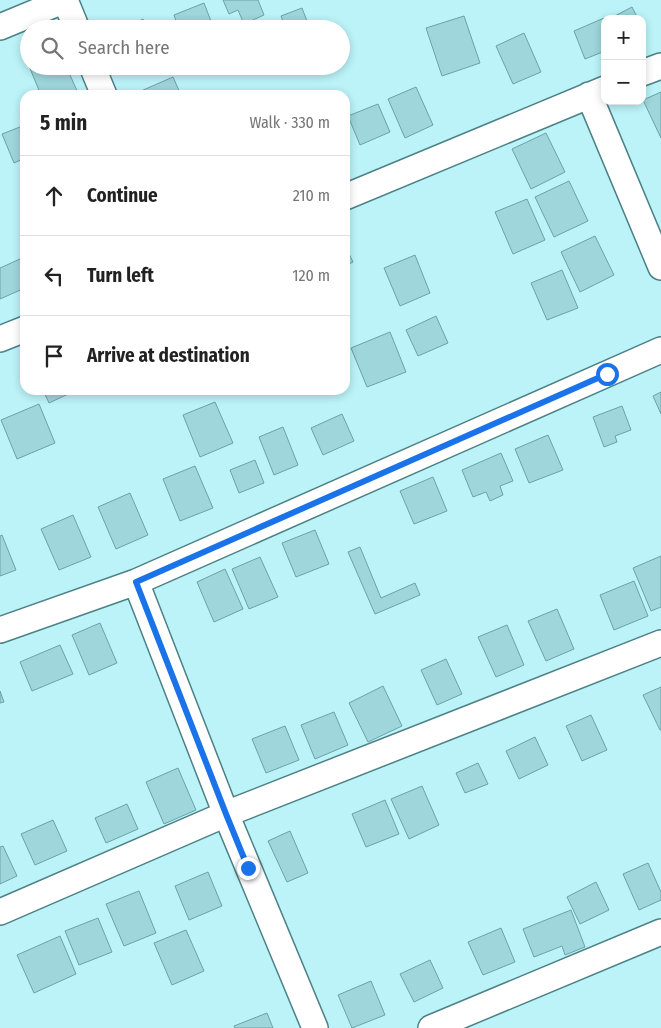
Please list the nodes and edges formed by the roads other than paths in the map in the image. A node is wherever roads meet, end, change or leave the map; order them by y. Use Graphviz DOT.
graph roads {
  1 [pos="65,0"];
  2 [pos="73,20"];
  3 [pos="0,27"];
  4 [pos="661,66"];
  5 [pos="646,72"];
  6 [pos="96,75"];
  7 [pos="102,90"];
  8 [pos="597,92"];
  9 [pos="350,195"];
  10 [pos="661,267"];
  11 [pos="20,331"];
  12 [pos="0,339"];
  13 [pos="661,350"];
  14 [pos="136,582"];
  15 [pos="0,630"];
  16 [pos="661,643"];
  17 [pos="226,814"];
  18 [pos="0,912"];
  19 [pos="661,932"];
  20 [pos="315,1028"];
  21 [pos="431,1028"];
  1 -- 2 [label="street"];
  1 -- 3 [label="street"];
  4 -- 5 [label="street"];
  6 -- 7 [label="street"];
  8 -- 9 [label="street"];
  8 -- 10 [label="street"];
  11 -- 12 [label="street"];
  13 -- 14 [label="street"];
  14 -- 15 [label="street"];
  14 -- 17 [label="street"];
  16 -- 17 [label="street"];
  17 -- 18 [label="street"];
  17 -- 20 [label="street"];
  19 -- 21 [label="street"];
}
